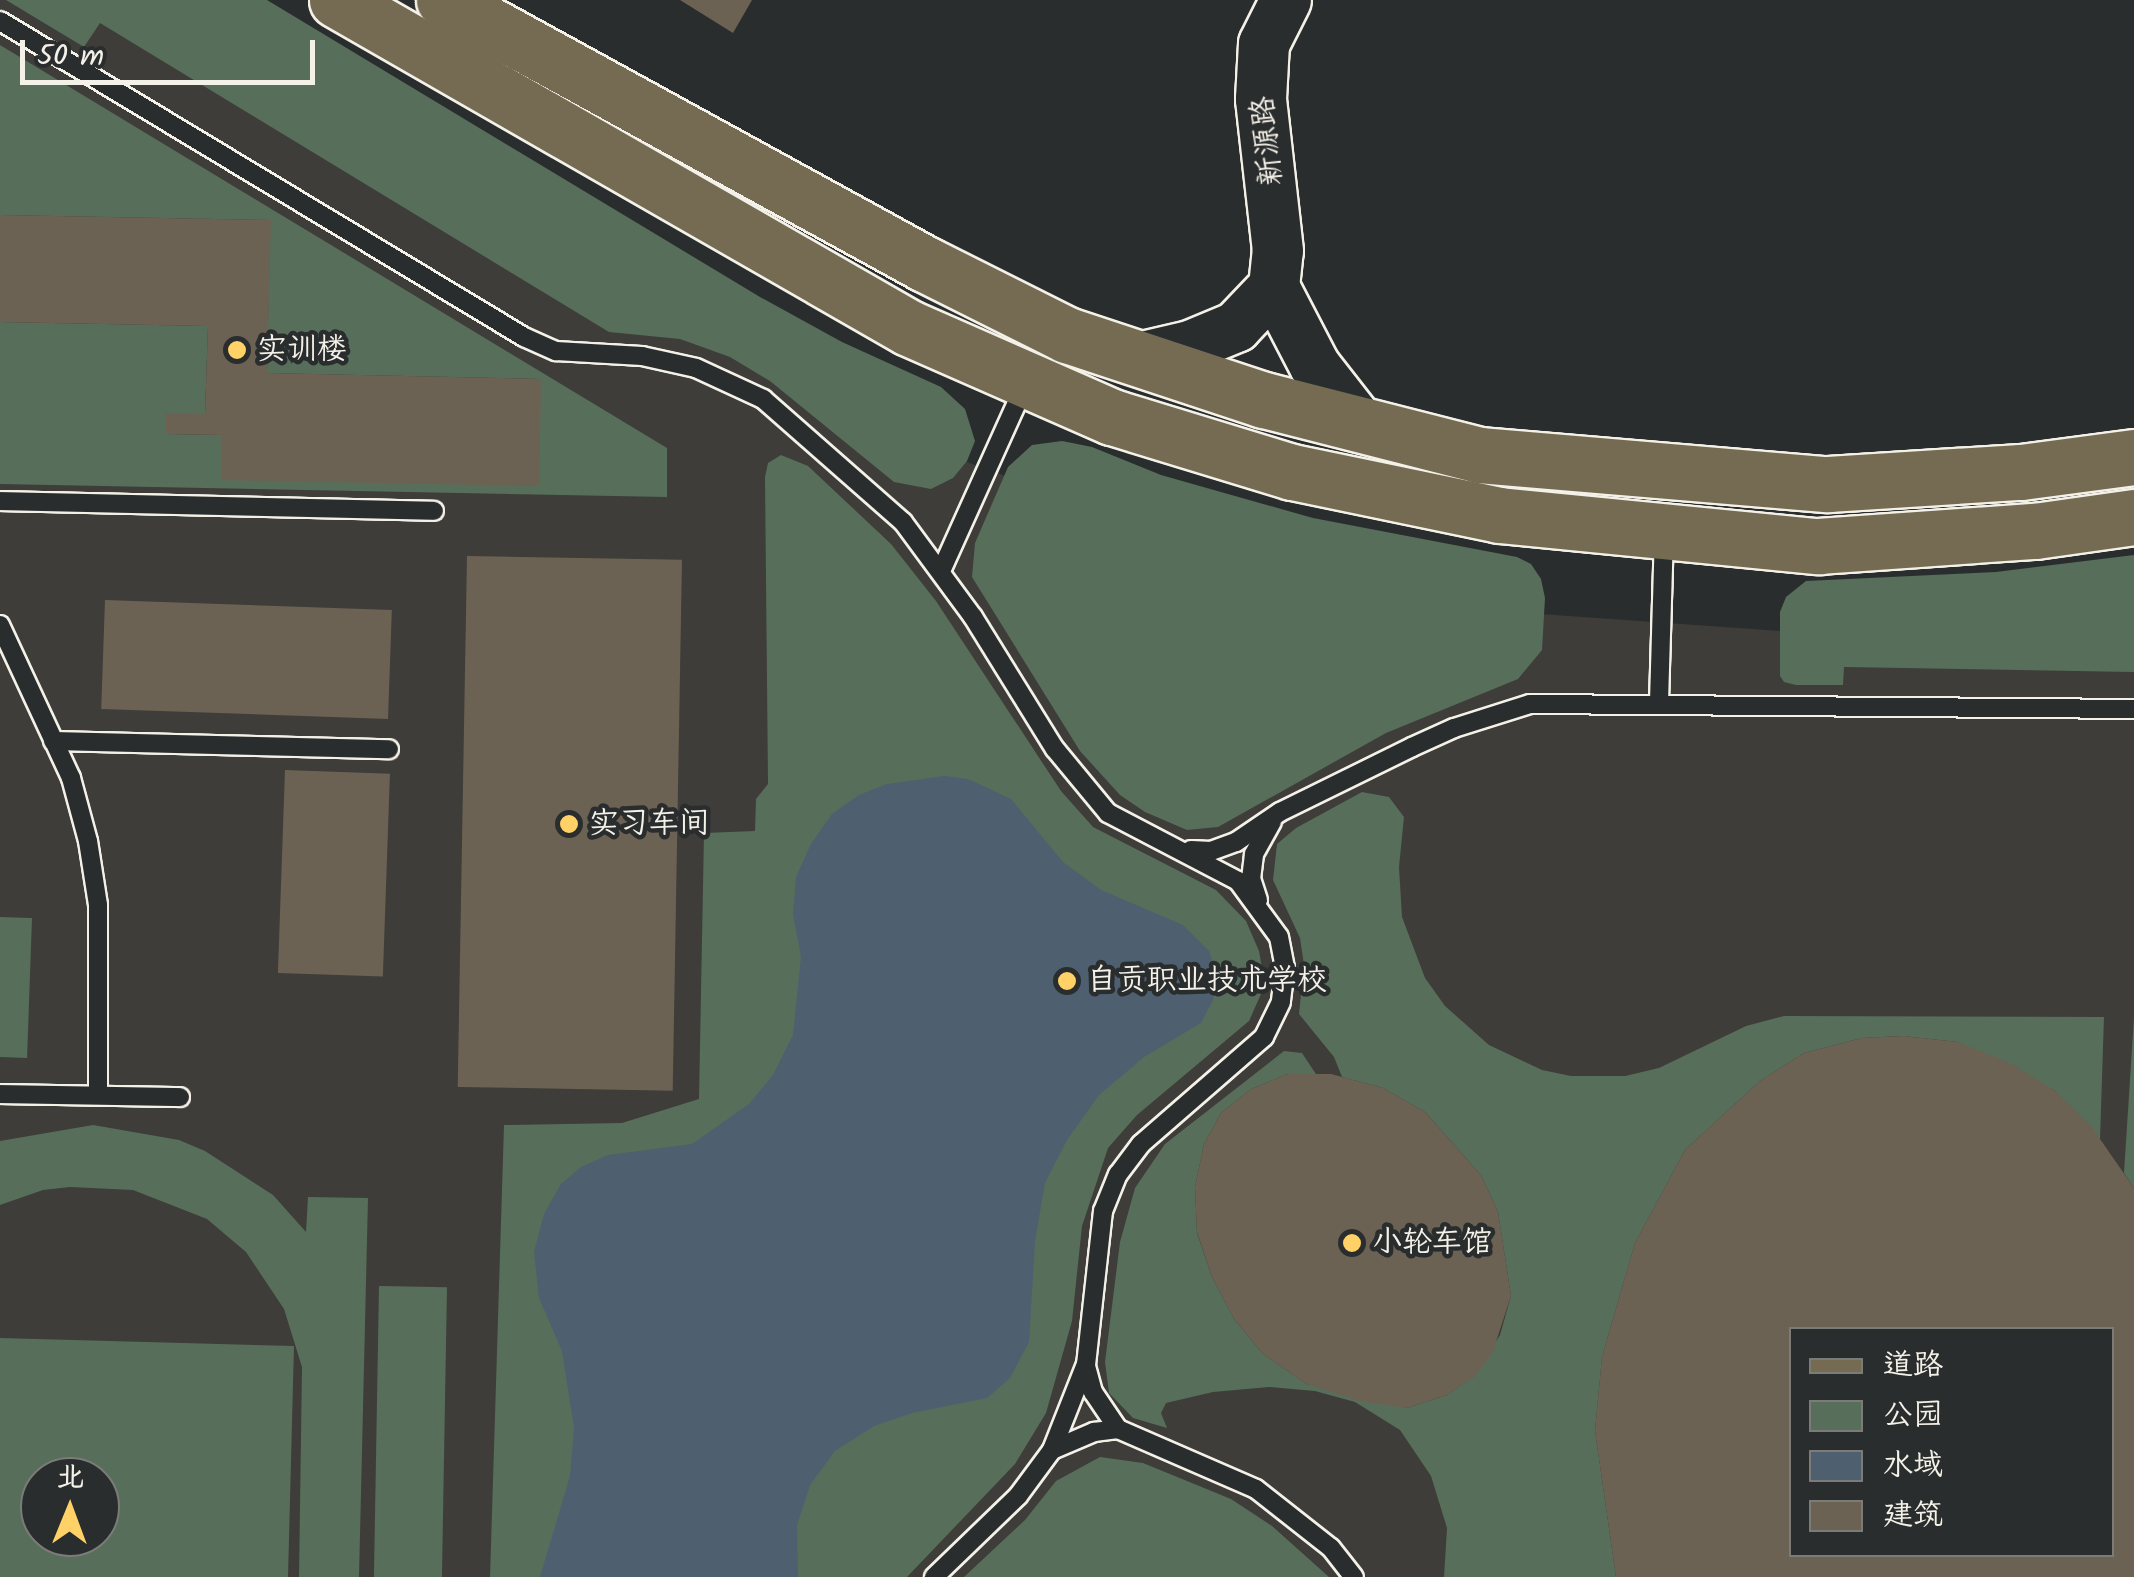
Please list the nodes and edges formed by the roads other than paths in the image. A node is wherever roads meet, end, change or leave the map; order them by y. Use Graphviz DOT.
graph roads {
  1 [pos="337,0"];
  2 [pos="444,0"];
  3 [pos="1286,0"];
  4 [pos="0,21"];
  5 [pos="1274,287"];
  6 [pos="1138,358"];
  7 [pos="1027,380"];
  8 [pos="1362,425"];
  9 [pos="2134,457"];
  10 [pos="0,501"];
  11 [pos="434,511"];
  12 [pos="2134,518"];
  13 [pos="1664,534"];
  14 [pos="942,571"];
  15 [pos="0,625"];
  16 [pos="1660,702"];
  17 [pos="2134,709"];
  18 [pos="54,741"];
  19 [pos="390,749"];
  20 [pos="1280,812"];
  21 [pos="1181,850"];
  22 [pos="1261,910"];
  23 [pos="0,1094"];
  24 [pos="98,1096"];
  25 [pos="180,1097"];
  26 [pos="1086,1364"];
  27 [pos="1118,1429"];
  28 [pos="1052,1450"];
  29 [pos="934,1577"];
  30 [pos="1354,1577"];
  1 -- 7 [label="main road"];
  2 -- 6 [label="main road"];
  3 -- 5 [label="street, 新源路"];
  4 -- 14 [label="lane"];
  5 -- 6 [label="street"];
  5 -- 8 [label="street"];
  6 -- 8 [label="main road"];
  7 -- 13 [label="main road"];
  7 -- 14 [label="lane"];
  8 -- 9 [label="main road"];
  10 -- 11 [label="lane"];
  12 -- 13 [label="main road"];
  13 -- 16 [label="lane"];
  14 -- 21 [label="lane"];
  15 -- 18 [label="lane"];
  16 -- 17 [label="lane"];
  16 -- 20 [label="lane"];
  18 -- 19 [label="lane"];
  18 -- 24 [label="lane"];
  20 -- 21 [label="lane"];
  20 -- 22 [label="lane"];
  21 -- 22 [label="lane"];
  22 -- 26 [label="lane"];
  23 -- 24 [label="lane"];
  24 -- 25 [label="lane"];
  26 -- 27 [label="lane"];
  26 -- 28 [label="lane"];
  27 -- 28 [label="lane"];
  27 -- 30 [label="lane"];
  28 -- 29 [label="lane"];
}
